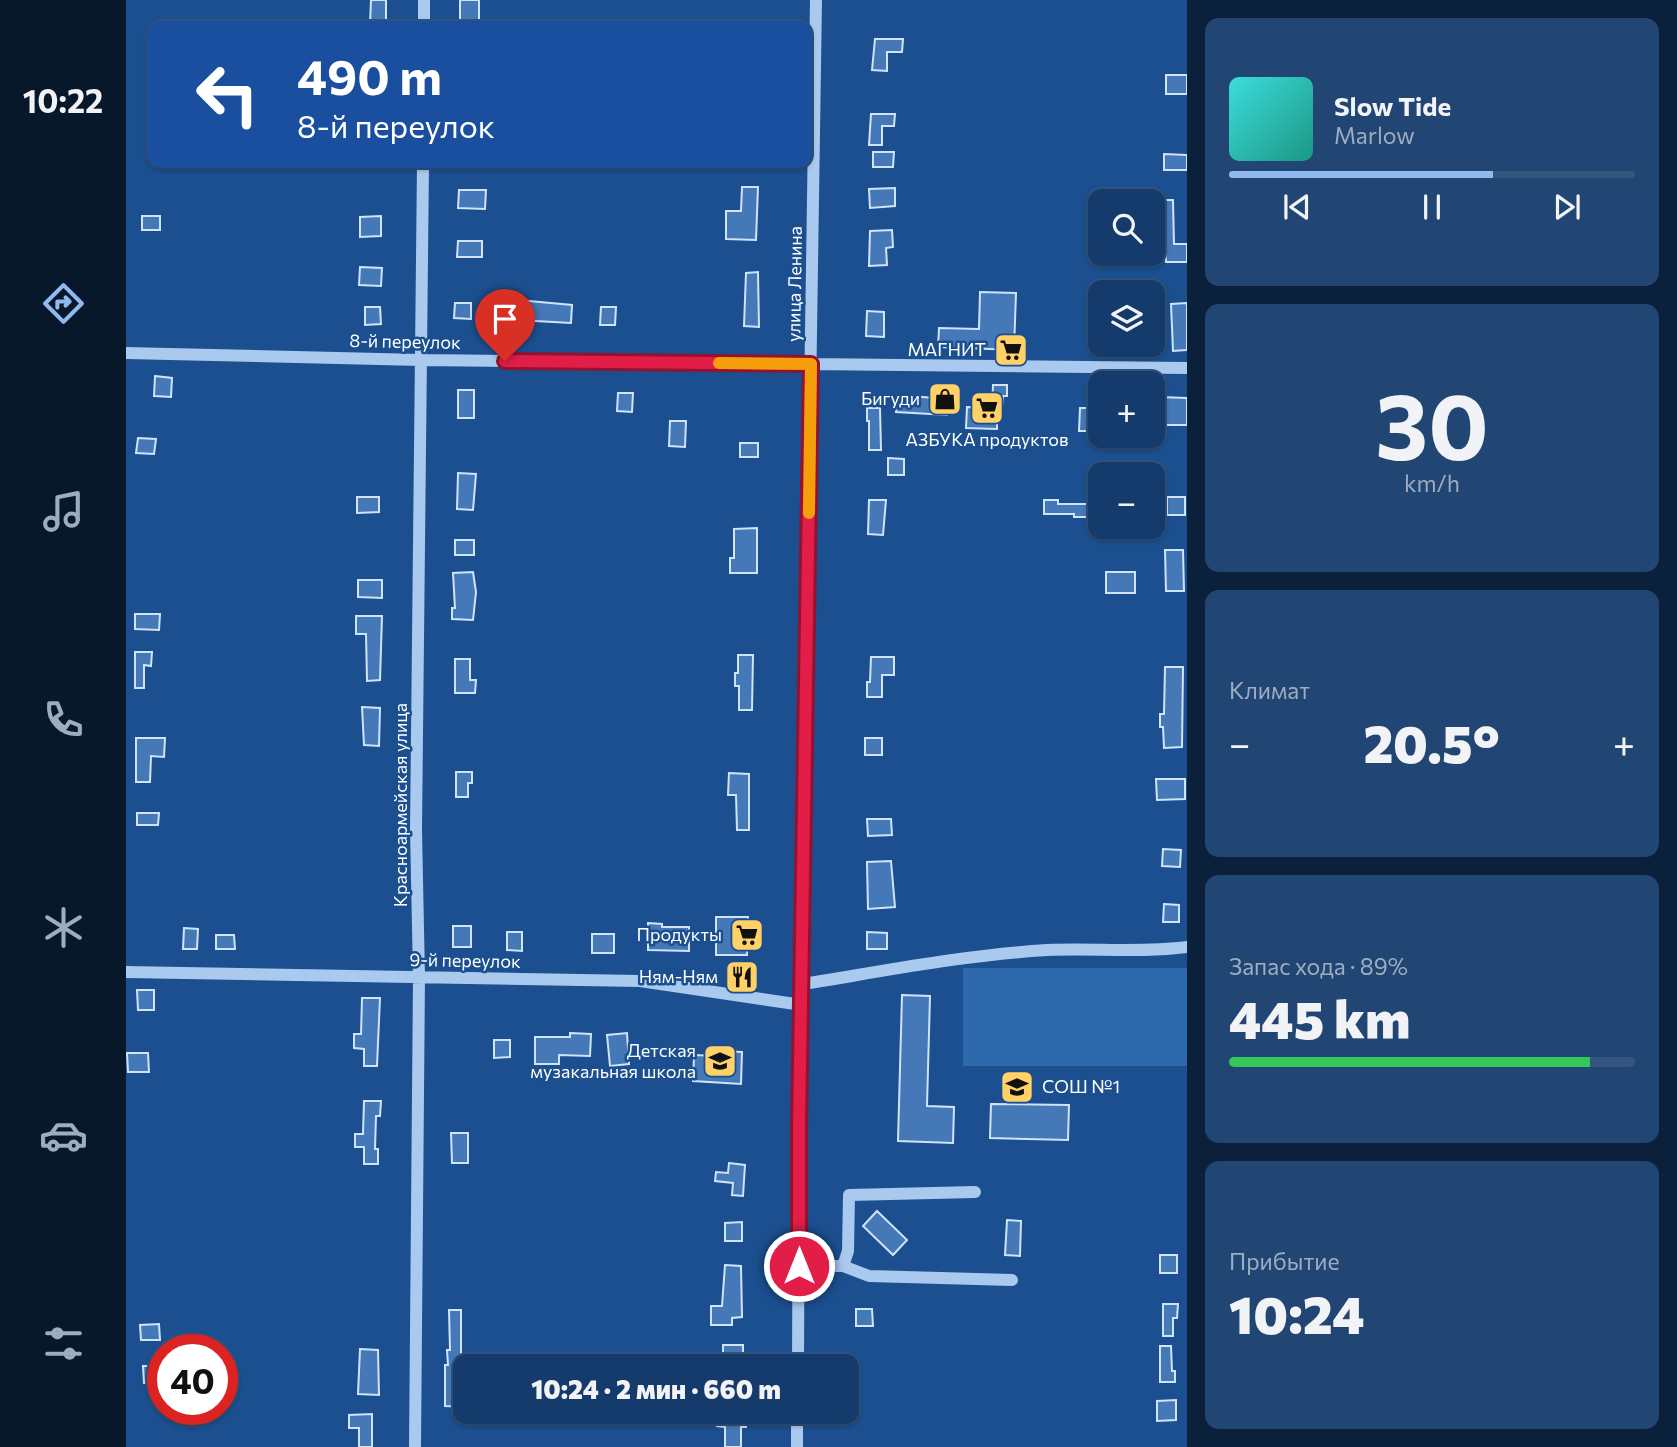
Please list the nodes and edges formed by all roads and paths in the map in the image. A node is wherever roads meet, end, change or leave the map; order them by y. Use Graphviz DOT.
graph roads {
  1 [pos="424,0"];
  2 [pos="816,0"];
  3 [pos="424,21"];
  4 [pos="423,168"];
  5 [pos="126,353"];
  6 [pos="421,360"];
  7 [pos="811,364"];
  8 [pos="1187,368"];
  9 [pos="1187,947"];
  10 [pos="126,972"];
  11 [pos="419,977"];
  12 [pos="803,984"];
  13 [pos="802,1005"];
  14 [pos="975,1192"];
  15 [pos="799,1266"];
  16 [pos="844,1266"];
  17 [pos="1012,1280"];
  18 [pos="798,1354"];
  19 [pos="797,1424"];
  20 [pos="415,1447"];
  21 [pos="797,1447"];
  1 -- 3 [label="street"];
  2 -- 7 [label="street, улица Ленина"];
  4 -- 6 [label="street, Красноармейская улица"];
  5 -- 6 [label="street, 8-й переулок"];
  6 -- 7 [label="street, 8-й переулок"];
  6 -- 11 [label="street, Красноармейская улица"];
  7 -- 8 [label="street, 8-й переулок"];
  7 -- 12 [label="street, улица Ленина"];
  9 -- 12 [label="street"];
  10 -- 11 [label="street, 9-й переулок"];
  11 -- 13 [label="street, 9-й переулок"];
  11 -- 20 [label="street, Красноармейская улица"];
  12 -- 13 [label="street, улица Ленина"];
  13 -- 15 [label="street, улица Ленина"];
  14 -- 16 [label="street"];
  15 -- 16 [label="street"];
  15 -- 18 [label="street, улица Ленина"];
  16 -- 17 [label="street"];
  19 -- 21 [label="street"];
}
